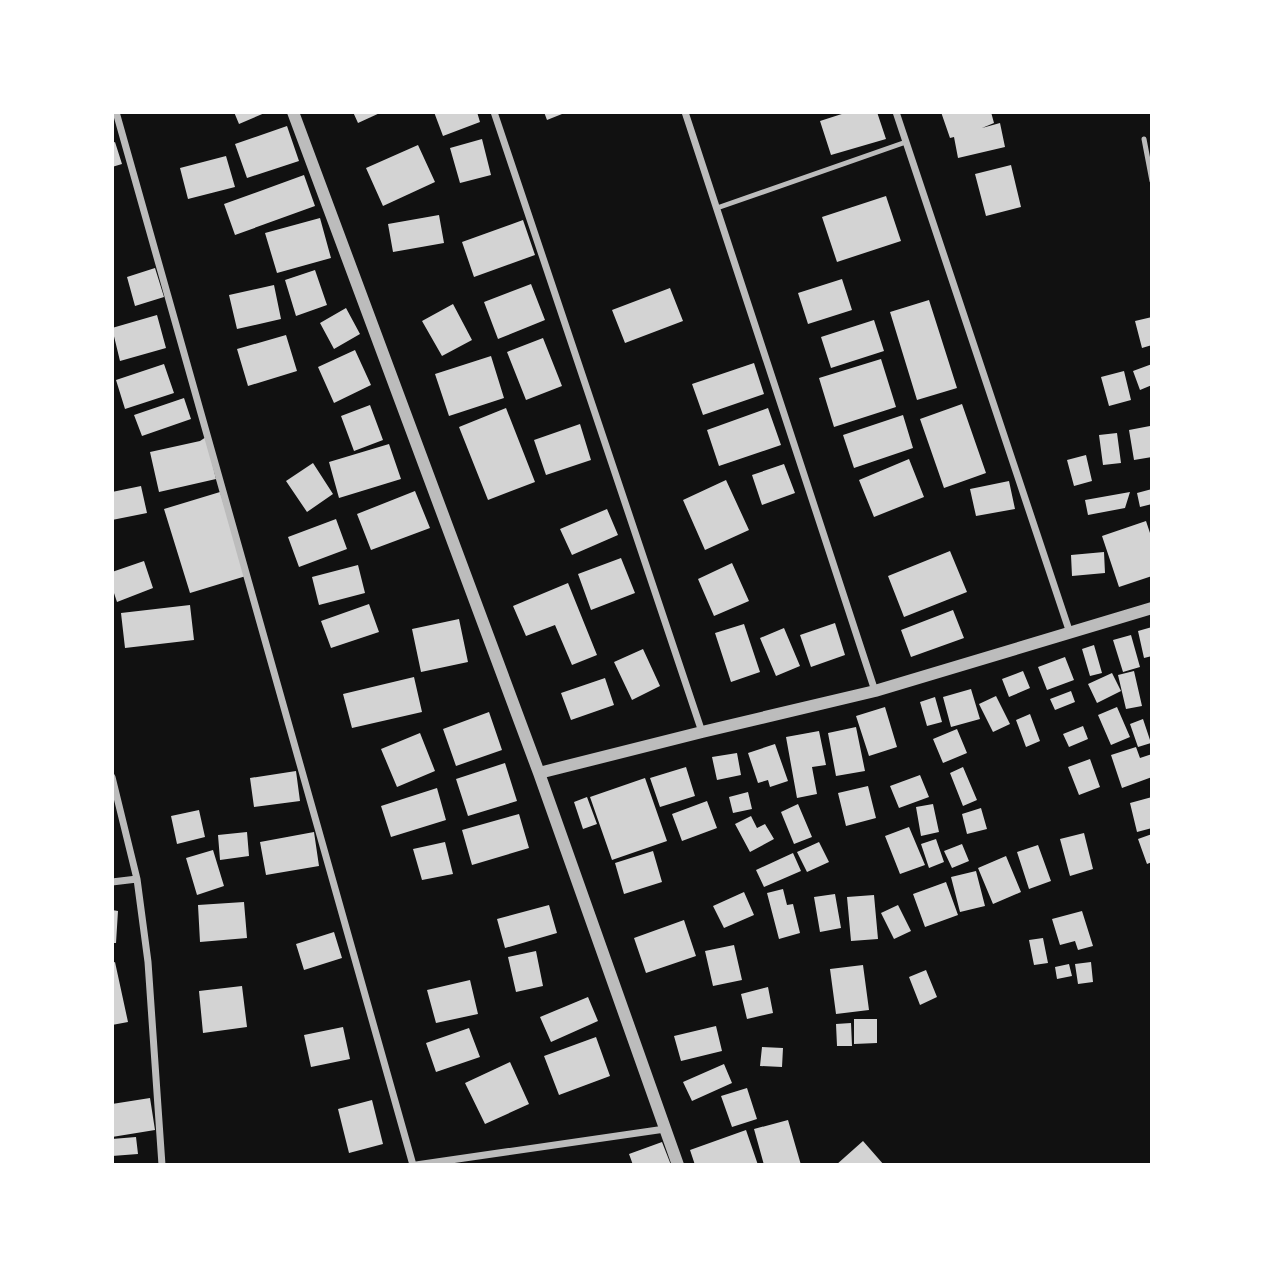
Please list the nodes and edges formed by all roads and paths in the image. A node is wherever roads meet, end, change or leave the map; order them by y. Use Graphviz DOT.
graph roads {
  1 [pos="116,112"];
  2 [pos="293,112"];
  3 [pos="494,112"];
  4 [pos="685,112"];
  5 [pos="896,112"];
  6 [pos="1144,139"];
  7 [pos="906,142"];
  8 [pos="1152,181"];
  9 [pos="717,208"];
  10 [pos="1152,608"];
  11 [pos="1070,634"];
  12 [pos="875,691"];
  13 [pos="702,732"];
  14 [pos="539,774"];
  15 [pos="112,777"];
  16 [pos="137,879"];
  17 [pos="112,882"];
  18 [pos="665,1129"];
  19 [pos="162,1165"];
  20 [pos="415,1165"];
  21 [pos="678,1165"];
  1 -- 20 [label="street"];
  2 -- 14 [label="street"];
  3 -- 13 [label="street"];
  4 -- 9 [label="street"];
  5 -- 7 [label="street"];
  6 -- 8 [label="lane"];
  7 -- 9 [label="lane"];
  7 -- 11 [label="street"];
  9 -- 12 [label="street"];
  10 -- 11 [label="street"];
  11 -- 12 [label="street"];
  12 -- 13 [label="street"];
  13 -- 14 [label="street"];
  14 -- 18 [label="street"];
  15 -- 16 [label="street"];
  16 -- 17 [label="street"];
  16 -- 19 [label="street"];
  18 -- 20 [label="street"];
  18 -- 21 [label="street"];
}
